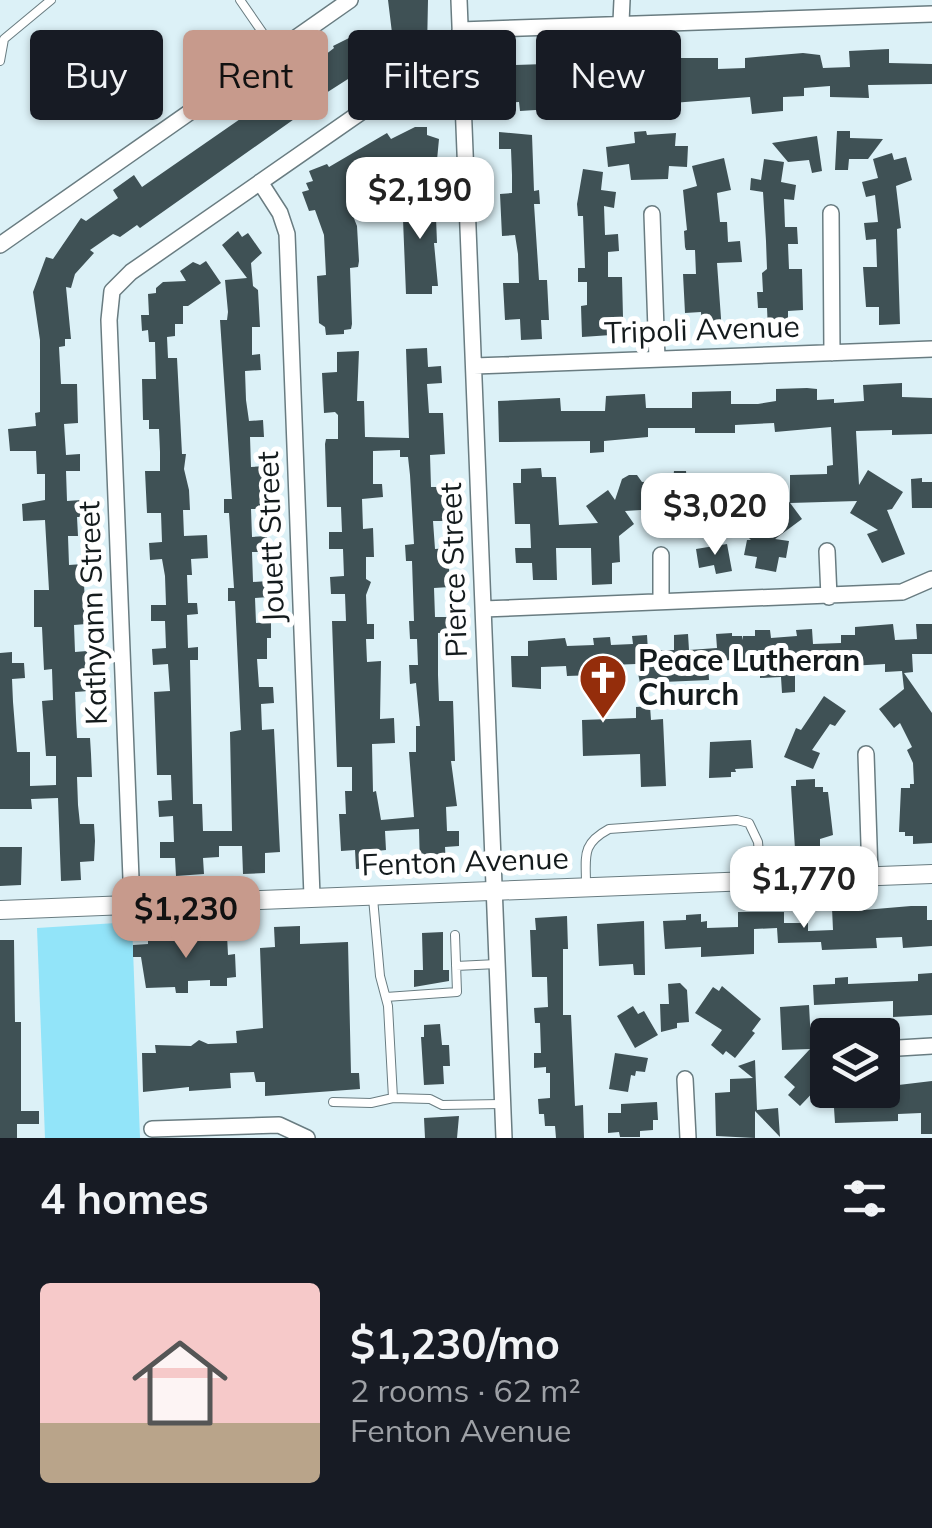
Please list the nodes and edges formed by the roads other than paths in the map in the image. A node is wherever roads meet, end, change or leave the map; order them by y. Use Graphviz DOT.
graph roads {
  1 [pos="52,0"];
  2 [pos="240,0"];
  3 [pos="350,0"];
  4 [pos="459,0"];
  5 [pos="622,0"];
  6 [pos="932,14"];
  7 [pos="621,22"];
  8 [pos="261,30"];
  9 [pos="307,30"];
  10 [pos="460,30"];
  11 [pos="0,61"];
  12 [pos="183,117"];
  13 [pos="350,120"];
  14 [pos="464,120"];
  15 [pos="260,182"];
  16 [pos="831,213"];
  17 [pos="652,214"];
  18 [pos="0,245"];
  19 [pos="932,348"];
  20 [pos="832,353"];
  21 [pos="657,359"];
  22 [pos="474,366"];
  23 [pos="828,551"];
  24 [pos="660,556"];
  25 [pos="932,580"];
  26 [pos="828,597"];
  27 [pos="661,600"];
  28 [pos="483,609"];
  29 [pos="866,754"];
  30 [pos="870,874"];
  31 [pos="932,874"];
  32 [pos="762,878"];
  33 [pos="586,886"];
  34 [pos="494,889"];
  35 [pos="372,894"];
  36 [pos="312,896"];
  37 [pos="132,904"];
  38 [pos="0,910"];
  39 [pos="455,935"];
  40 [pos="497,964"];
  41 [pos="456,966"];
  42 [pos="386,997"];
  43 [pos="932,1046"];
  44 [pos="900,1047"];
  45 [pos="685,1078"];
  46 [pos="393,1098"];
  47 [pos="332,1102"];
  48 [pos="502,1104"];
  49 [pos="152,1129"];
  50 [pos="306,1137"];
  51 [pos="504,1138"];
  52 [pos="688,1138"];
  1 -- 11 [label="lane"];
  2 -- 8 [label="lane"];
  3 -- 9 [label="street"];
  4 -- 10 [label="street, Pierce Street"];
  5 -- 7 [label="street"];
  6 -- 7 [label="street"];
  7 -- 10 [label="street"];
  12 -- 18 [label="street"];
  13 -- 15 [label="street"];
  14 -- 22 [label="street, Pierce Street"];
  15 -- 36 [label="street, Jouett Street"];
  15 -- 37 [label="street, Kathyann Street"];
  16 -- 20 [label="street"];
  17 -- 21 [label="street"];
  19 -- 20 [label="street, Tripoli Avenue"];
  20 -- 21 [label="street, Tripoli Avenue"];
  21 -- 22 [label="street, Tripoli Avenue"];
  22 -- 28 [label="street, Pierce Street"];
  23 -- 26 [label="street"];
  24 -- 27 [label="street"];
  25 -- 26 [label="street"];
  26 -- 27 [label="street"];
  27 -- 28 [label="street"];
  28 -- 34 [label="street, Pierce Street"];
  29 -- 30 [label="street"];
  30 -- 31 [label="street, Fenton Avenue"];
  30 -- 32 [label="street, Fenton Avenue"];
  32 -- 33 [label="street, Fenton Avenue"];
  32 -- 33 [label="lane"];
  33 -- 34 [label="street, Fenton Avenue"];
  34 -- 35 [label="street, Fenton Avenue"];
  34 -- 40 [label="street, Pierce Street"];
  35 -- 36 [label="street, Fenton Avenue"];
  35 -- 42 [label="lane"];
  36 -- 37 [label="street, Fenton Avenue"];
  37 -- 38 [label="street, Fenton Avenue"];
  39 -- 41 [label="lane"];
  40 -- 41 [label="lane"];
  40 -- 48 [label="street, Pierce Street"];
  41 -- 42 [label="lane"];
  42 -- 46 [label="lane"];
  43 -- 44 [label="street"];
  45 -- 52 [label="street"];
  46 -- 47 [label="lane"];
  46 -- 48 [label="lane"];
  48 -- 51 [label="street, Pierce Street"];
  49 -- 50 [label="street"];
}
